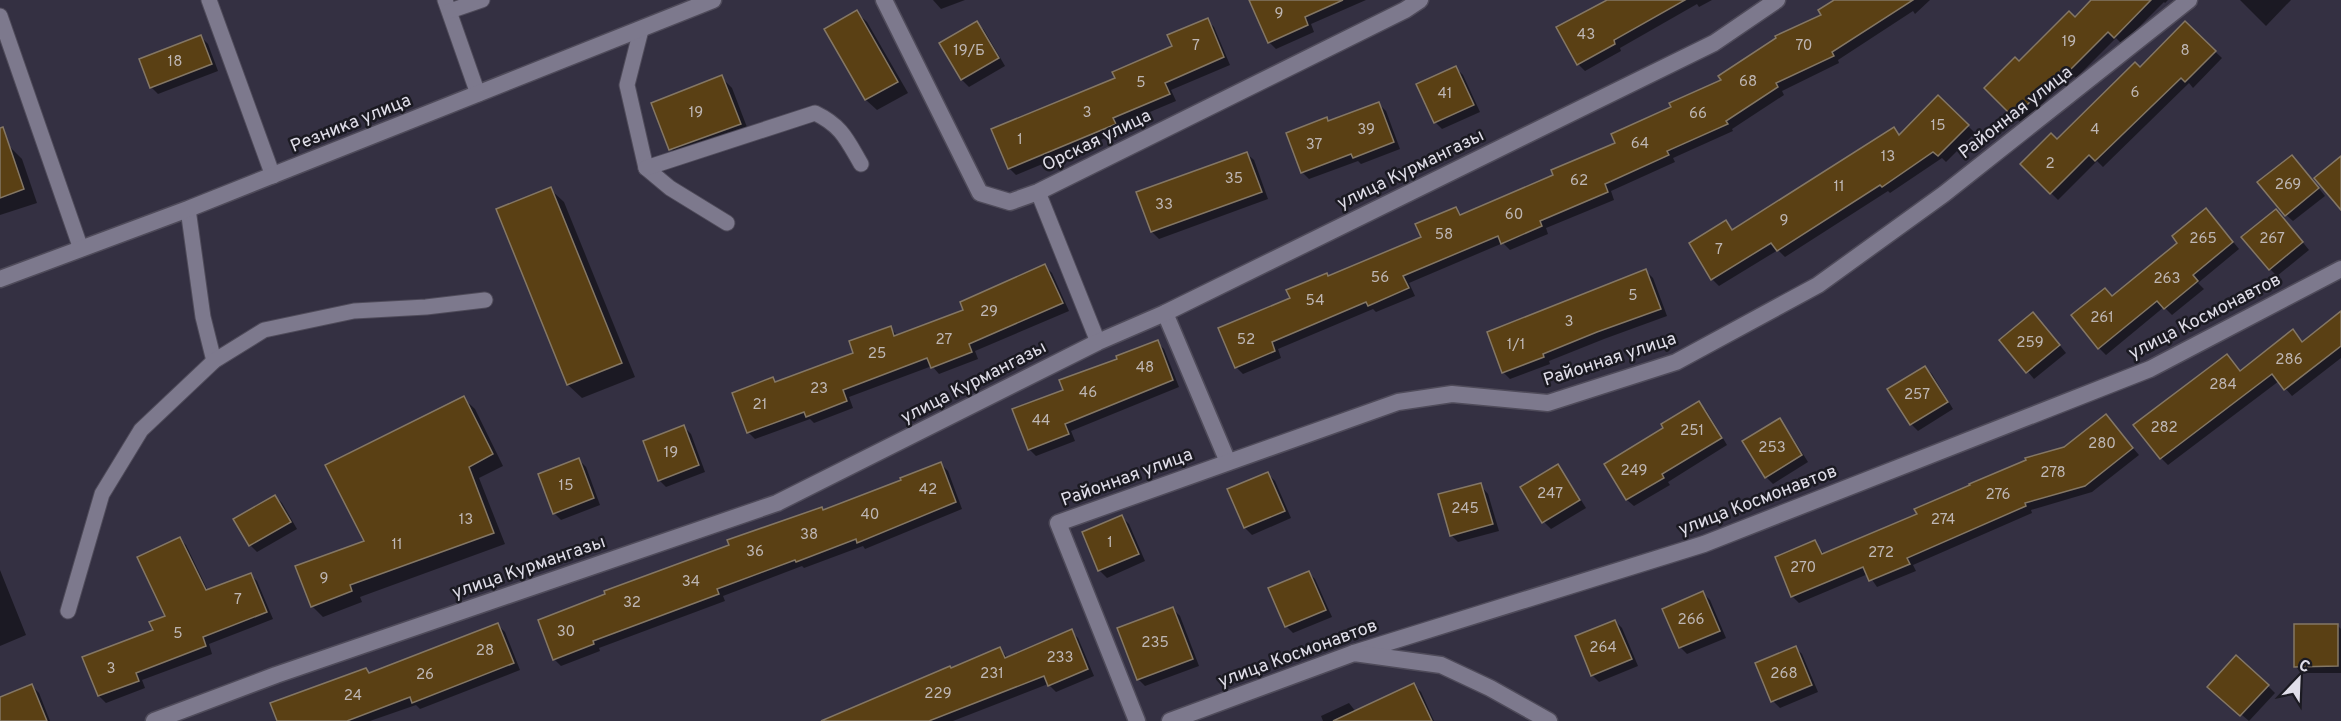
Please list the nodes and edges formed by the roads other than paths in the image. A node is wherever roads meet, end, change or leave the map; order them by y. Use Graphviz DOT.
graph roads {
  1 [pos="209,0"];
  2 [pos="482,0"];
  3 [pos="713,0"];
  4 [pos="884,0"];
  5 [pos="1420,0"];
  6 [pos="1777,0"];
  7 [pos="2189,0"];
  8 [pos="448,6"];
  9 [pos="0,16"];
  10 [pos="641,30"];
  11 [pos="478,94"];
  12 [pos="861,164"];
  13 [pos="646,168"];
  14 [pos="273,176"];
  15 [pos="1038,192"];
  16 [pos="188,209"];
  17 [pos="727,223"];
  18 [pos="81,249"];
  19 [pos="2341,269"];
  20 [pos="0,279"];
  21 [pos="485,300"];
  22 [pos="1165,313"];
  23 [pos="1098,342"];
  24 [pos="214,362"];
  25 [pos="1228,462"];
  26 [pos="68,611"];
  27 [pos="1354,653"];
  28 [pos="154,721"];
  29 [pos="1137,721"];
  30 [pos="1170,721"];
  31 [pos="1549,721"];
  1 -- 14 [label="lane"];
  2 -- 8 [label="lane"];
  3 -- 10 [label="street, Резника улица"];
  4 -- 15 [label="street, Орская улица"];
  5 -- 15 [label="street, Орская улица"];
  6 -- 22 [label="street, улица Курмангазы"];
  7 -- 25 [label="street, Районная улица"];
  8 -- 11 [label="lane"];
  9 -- 18 [label="lane"];
  10 -- 11 [label="street, Резника улица"];
  10 -- 13 [label="lane"];
  11 -- 14 [label="street, Резника улица"];
  12 -- 13 [label="lane"];
  13 -- 17 [label="lane"];
  14 -- 16 [label="street, Резника улица"];
  15 -- 23 [label="lane"];
  16 -- 18 [label="street, Резника улица"];
  16 -- 24 [label="lane"];
  18 -- 20 [label="street, Резника улица"];
  19 -- 27 [label="street, улица Космонавтов"];
  21 -- 24 [label="lane"];
  22 -- 23 [label="street, улица Курмангазы"];
  22 -- 25 [label="street"];
  23 -- 28 [label="street, улица Курмангазы"];
  24 -- 26 [label="lane"];
  25 -- 29 [label="street, Районная улица"];
  27 -- 30 [label="street, улица Космонавтов"];
  27 -- 31 [label="street"];
}
